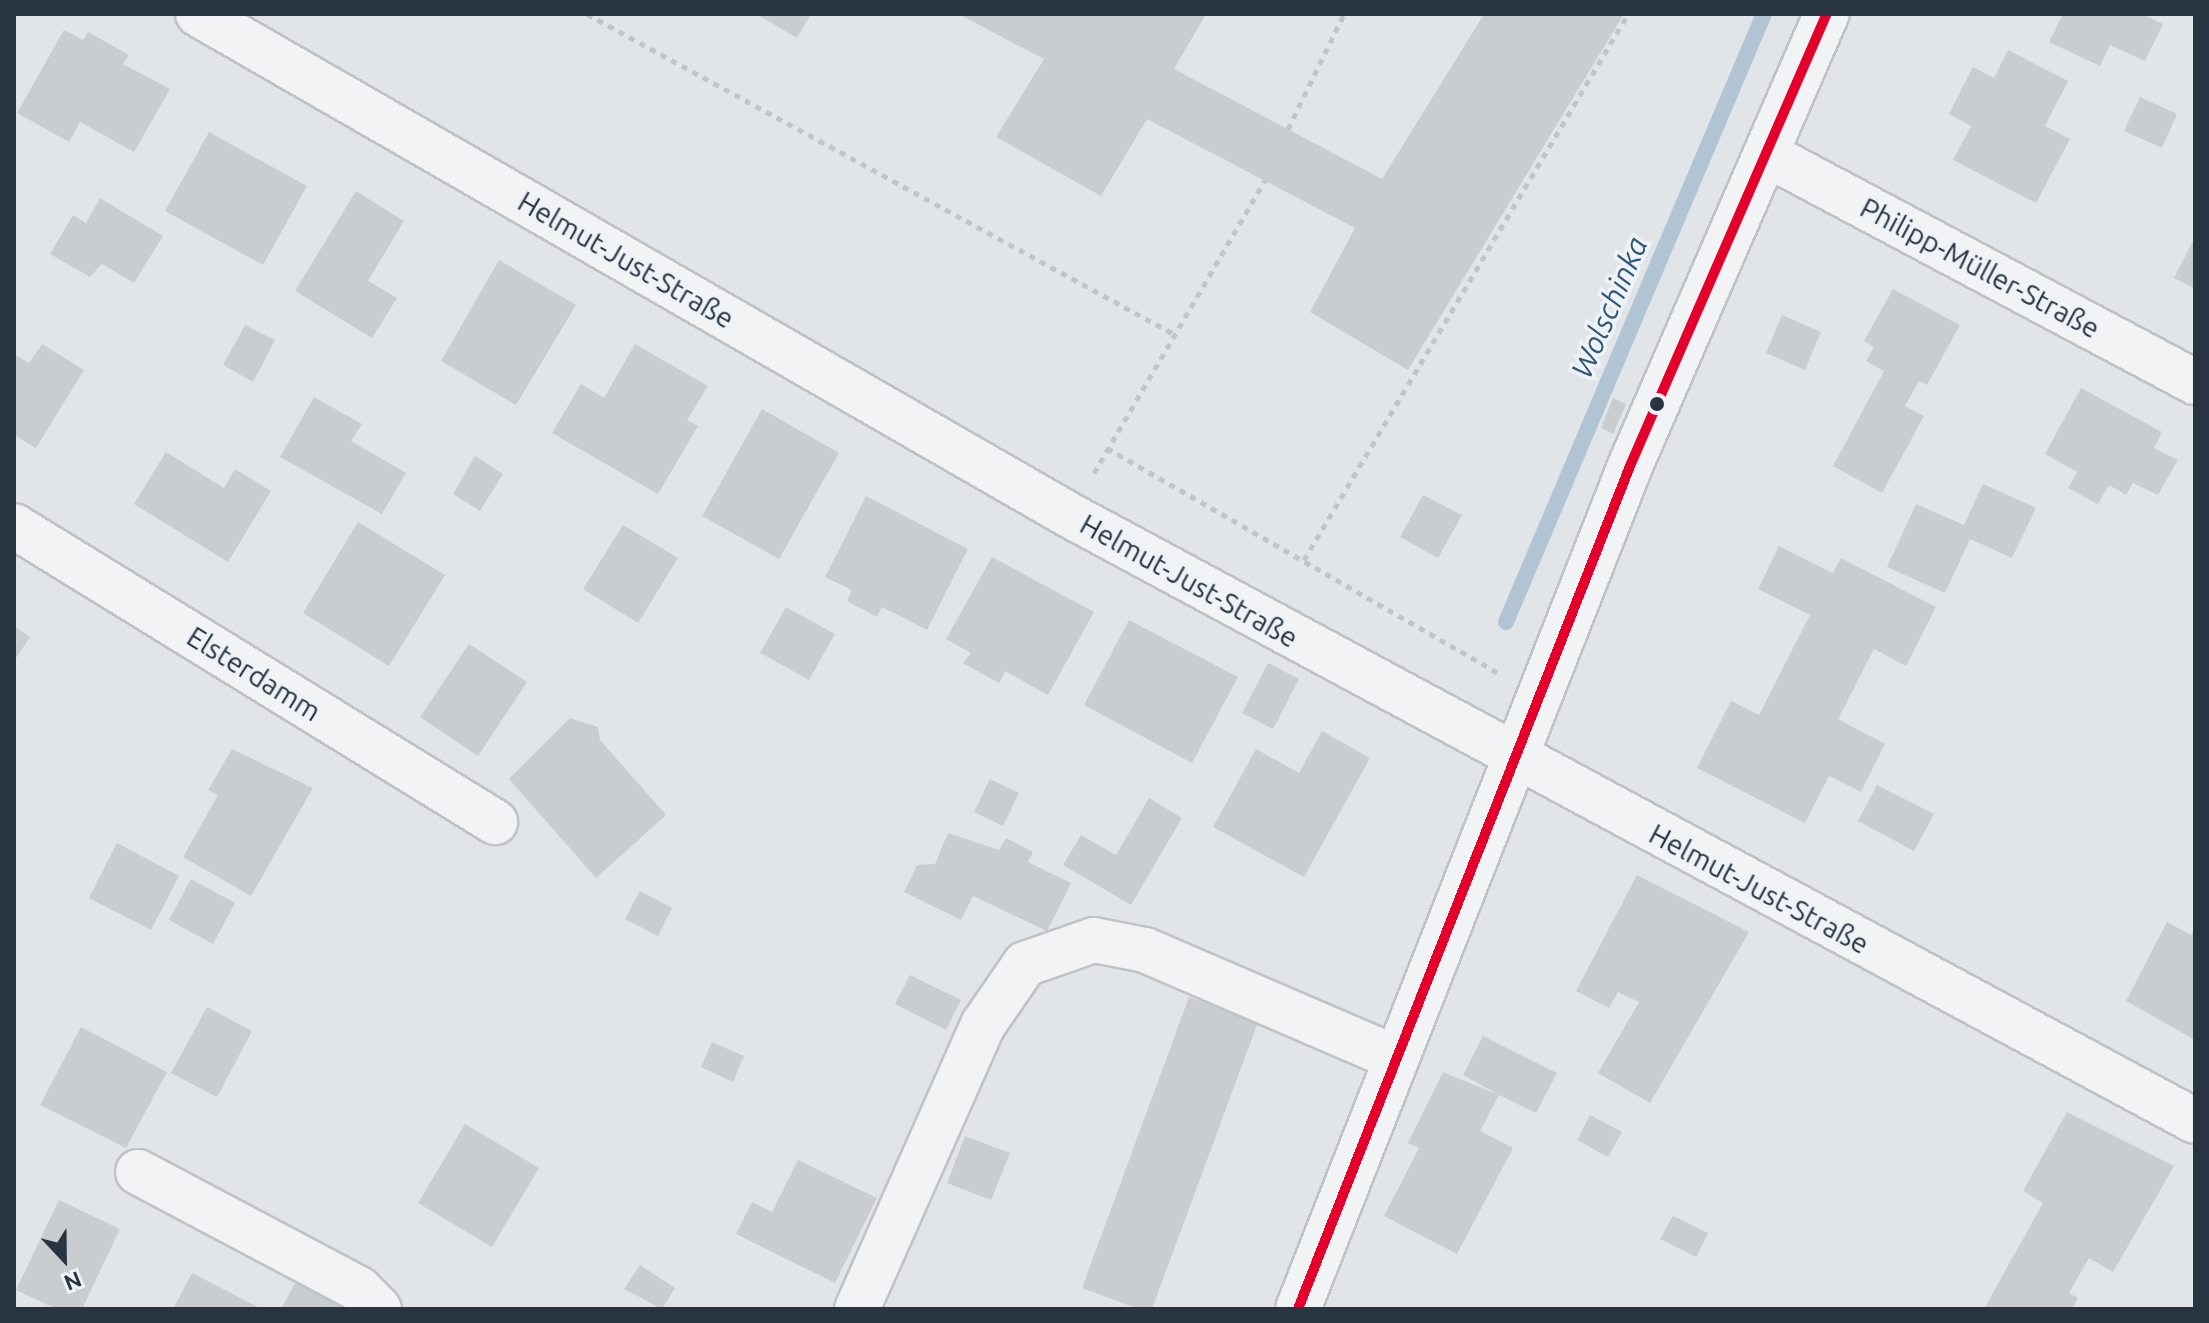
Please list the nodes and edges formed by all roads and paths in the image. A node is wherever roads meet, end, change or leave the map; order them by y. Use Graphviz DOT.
graph roads {
  1 [pos="198,14"];
  2 [pos="587,14"];
  3 [pos="1344,14"];
  4 [pos="1628,14"];
  5 [pos="1827,14"];
  6 [pos="1288,129"];
  7 [pos="1766,154"];
  8 [pos="1265,180"];
  9 [pos="1174,334"];
  10 [pos="2195,382"];
  11 [pos="1107,448"];
  12 [pos="1071,516"];
  13 [pos="14,526"];
  14 [pos="1304,560"];
  15 [pos="1538,696"];
  16 [pos="1513,758"];
  17 [pos="495,822"];
  18 [pos="1396,1058"];
  19 [pos="2195,1121"];
  20 [pos="138,1172"];
  21 [pos="379,1309"];
  22 [pos="857,1309"];
  23 [pos="1298,1309"];
  1 -- 12 [label="street, Helmut-Just-Straße"];
  2 -- 9 [label="path"];
  3 -- 6 [label="path"];
  4 -- 14 [label="path"];
  5 -- 7 [label="street"];
  7 -- 10 [label="street, Philipp-Müller-Straße"];
  7 -- 15 [label="street"];
  8 -- 9 [label="path"];
  9 -- 11 [label="path"];
  11 -- 12 [label="path"];
  11 -- 14 [label="path"];
  12 -- 16 [label="street, Helmut-Just-Straße"];
  13 -- 17 [label="street, Elsterdamm"];
  14 -- 15 [label="path"];
  15 -- 16 [label="street"];
  16 -- 18 [label="street"];
  16 -- 19 [label="street, Helmut-Just-Straße"];
  18 -- 22 [label="street"];
  18 -- 23 [label="street"];
  20 -- 21 [label="street"];
}
